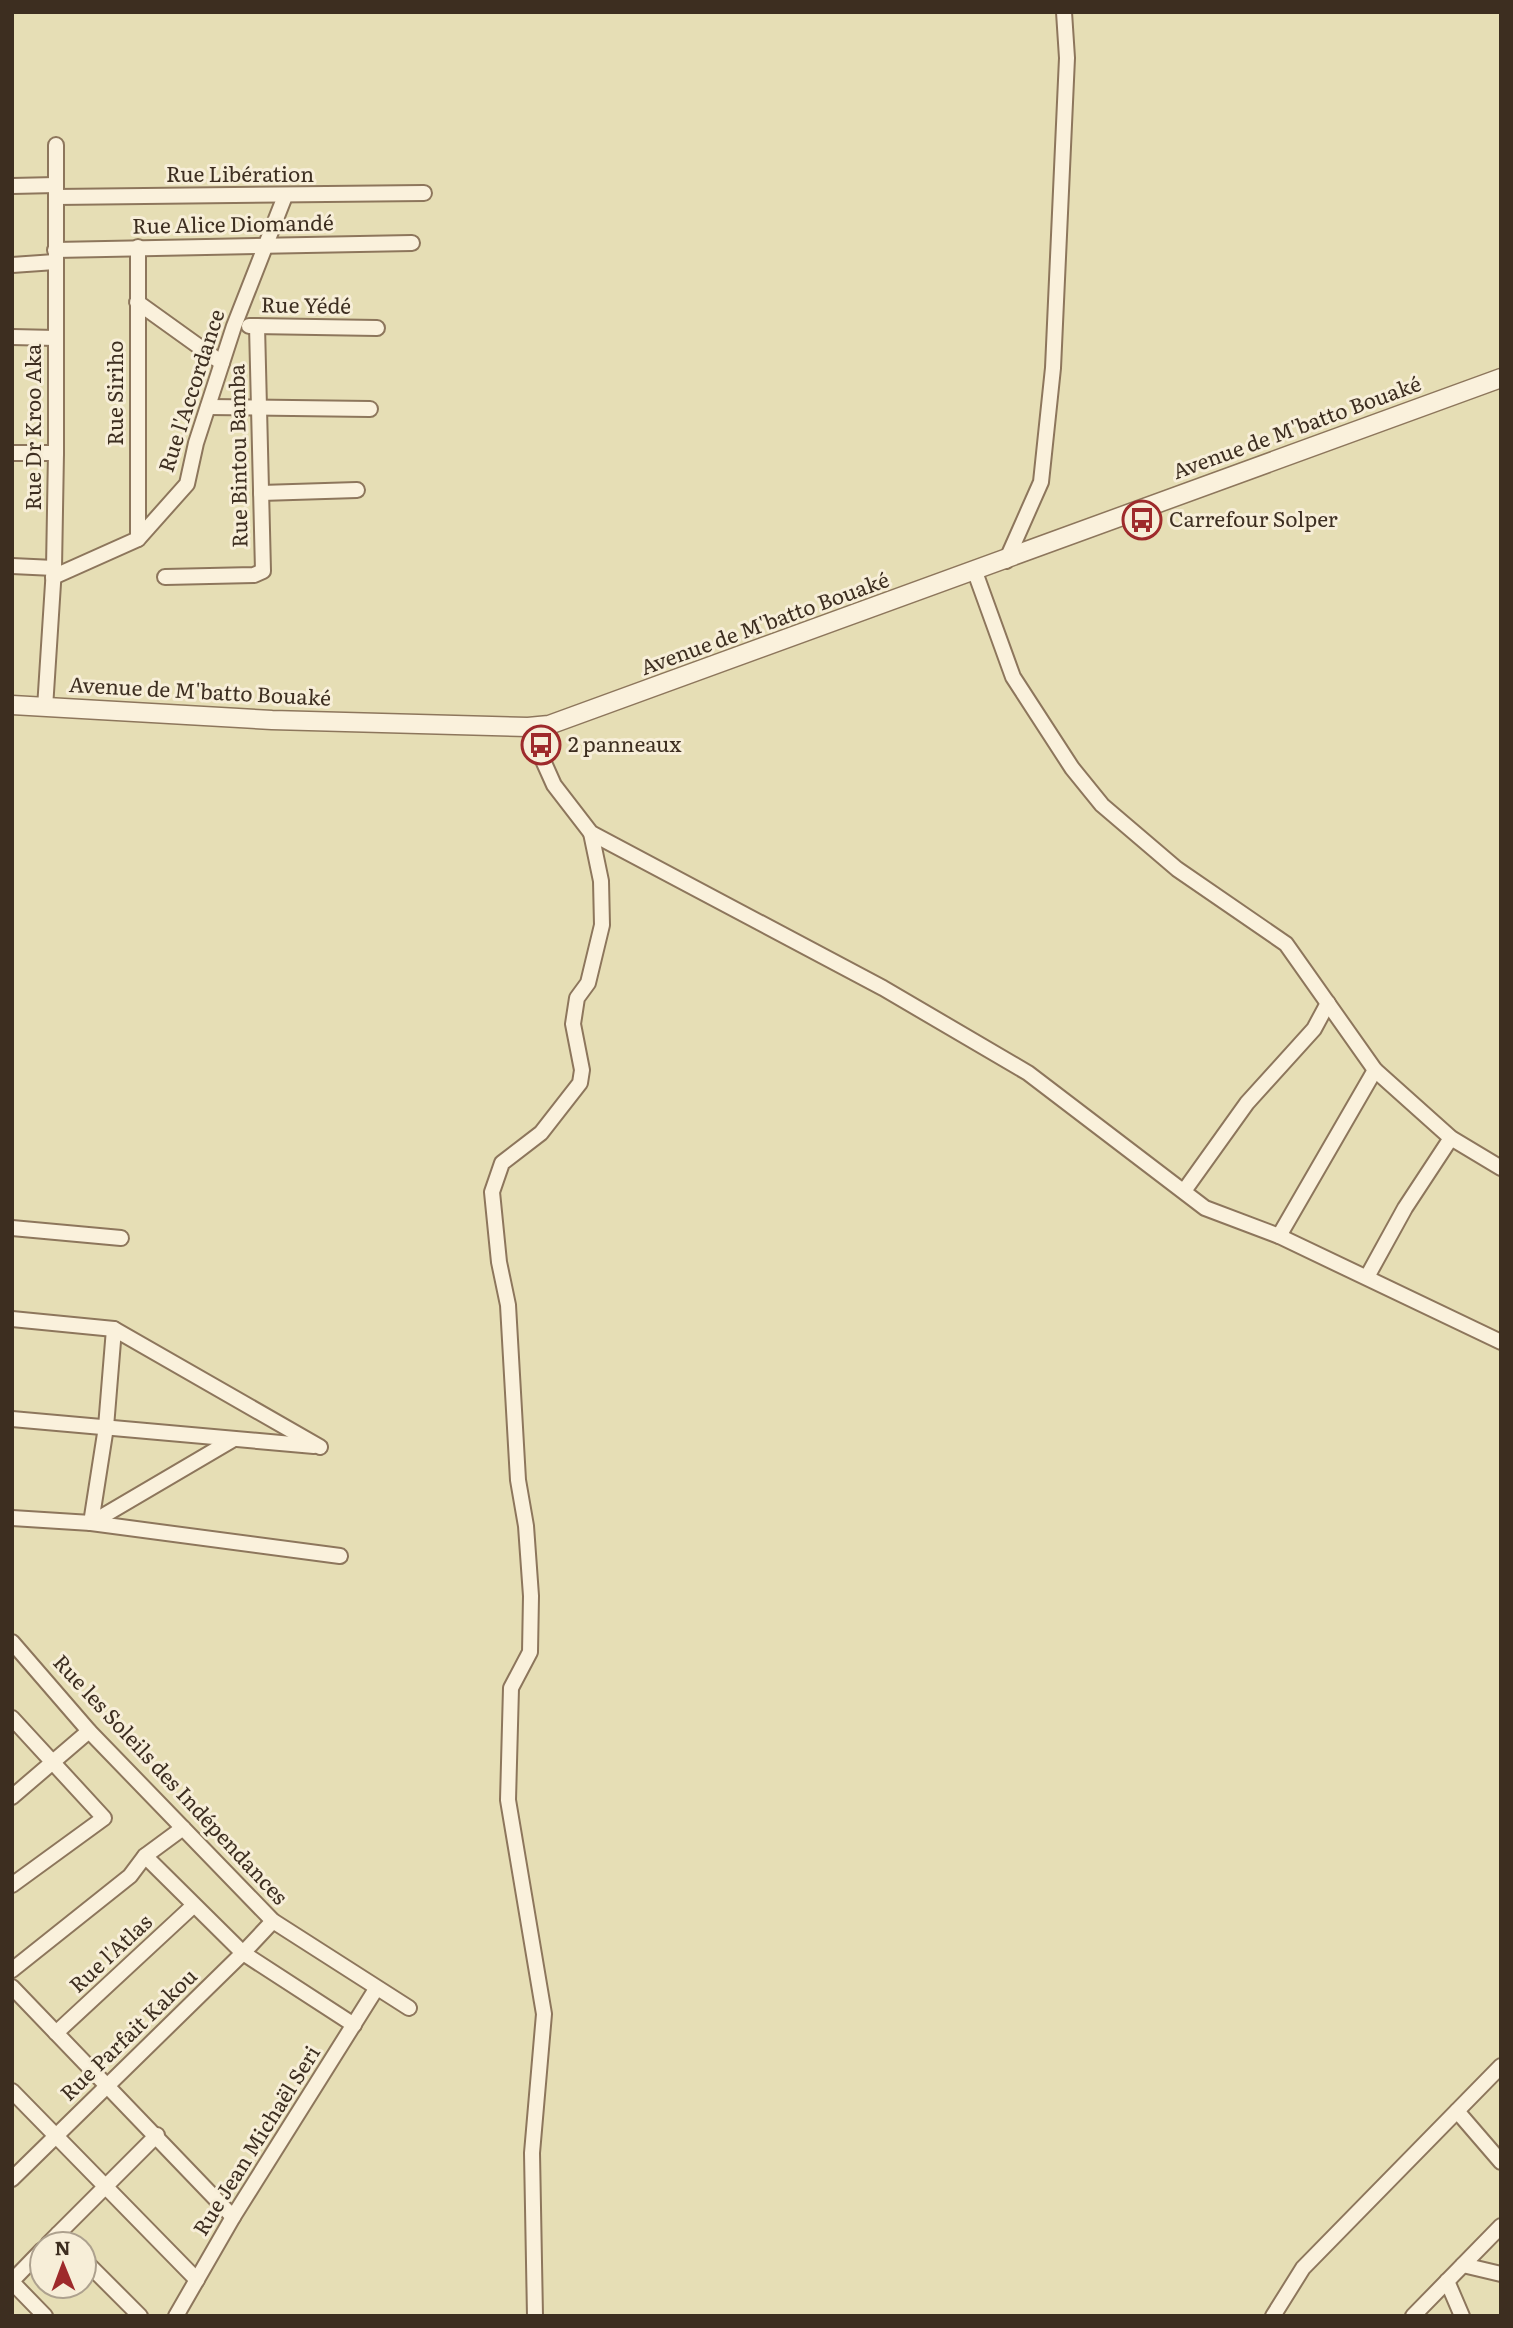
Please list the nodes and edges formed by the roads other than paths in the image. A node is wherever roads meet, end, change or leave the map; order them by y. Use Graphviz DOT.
graph roads {
  1 [pos="1064,12"];
  2 [pos="56,145"];
  3 [pos="12,186"];
  4 [pos="56,191"];
  5 [pos="424,193"];
  6 [pos="285,196"];
  7 [pos="412,243"];
  8 [pos="266,244"];
  9 [pos="138,247"];
  10 [pos="55,256"];
  11 [pos="12,265"];
  12 [pos="137,302"];
  13 [pos="234,326"];
  14 [pos="257,326"];
  15 [pos="377,327"];
  16 [pos="12,337"];
  17 [pos="56,338"];
  18 [pos="222,363"];
  19 [pos="1501,378"];
  20 [pos="208,407"];
  21 [pos="260,407"];
  22 [pos="370,409"];
  23 [pos="12,453"];
  24 [pos="56,453"];
  25 [pos="357,490"];
  26 [pos="261,493"];
  27 [pos="138,539"];
  28 [pos="1006,561"];
  29 [pos="12,566"];
  30 [pos="53,572"];
  31 [pos="975,572"];
  32 [pos="165,576"];
  33 [pos="12,705"];
  34 [pos="46,708"];
  35 [pos="528,727"];
  36 [pos="591,833"];
  37 [pos="1328,1003"];
  38 [pos="1375,1070"];
  39 [pos="1451,1138"];
  40 [pos="1501,1168"];
  41 [pos="1184,1191"];
  42 [pos="12,1228"];
  43 [pos="1279,1236"];
  44 [pos="121,1238"];
  45 [pos="1367,1277"];
  46 [pos="12,1319"];
  47 [pos="114,1329"];
  48 [pos="1501,1342"];
  49 [pos="12,1419"];
  50 [pos="106,1427"];
  51 [pos="234,1438"];
  52 [pos="12,1518"];
  53 [pos="91,1523"];
  54 [pos="340,1556"];
  55 [pos="12,1642"];
  56 [pos="12,1718"];
  57 [pos="89,1731"];
  58 [pos="53,1763"];
  59 [pos="12,1797"];
  60 [pos="183,1828"];
  61 [pos="145,1856"];
  62 [pos="12,1885"];
  63 [pos="193,1906"];
  64 [pos="273,1921"];
  65 [pos="243,1953"];
  66 [pos="12,1970"];
  67 [pos="12,1987"];
  68 [pos="376,1989"];
  69 [pos="409,2008"];
  70 [pos="354,2025"];
  71 [pos="56,2033"];
  72 [pos="1501,2066"];
  73 [pos="107,2085"];
  74 [pos="12,2091"];
  75 [pos="1457,2111"];
  76 [pos="157,2135"];
  77 [pos="55,2136"];
  78 [pos="1501,2162"];
  79 [pos="12,2179"];
  80 [pos="105,2186"];
  81 [pos="233,2217"];
  82 [pos="1501,2226"];
  83 [pos="67,2230"];
  84 [pos="28,2264"];
  85 [pos="1463,2264"];
  86 [pos="98,2274"];
  87 [pos="1501,2274"];
  88 [pos="197,2280"];
  89 [pos="12,2281"];
  90 [pos="1447,2281"];
  91 [pos="45,2316"];
  92 [pos="140,2316"];
  93 [pos="176,2316"];
  94 [pos="535,2316"];
  95 [pos="1273,2316"];
  96 [pos="1413,2316"];
  97 [pos="1462,2316"];
  1 -- 28 [label="street"];
  2 -- 4 [label="street, Rue Dr Kroo Aka"];
  3 -- 4 [label="street, Rue Libération"];
  4 -- 6 [label="street, Rue Libération"];
  4 -- 10 [label="street, Rue Dr Kroo Aka"];
  5 -- 6 [label="street, Rue Libération"];
  6 -- 8 [label="street, Rue l'Accordance"];
  7 -- 8 [label="street, Rue Alice Diomandé"];
  8 -- 9 [label="street, Rue Alice Diomandé"];
  8 -- 13 [label="street, Rue l'Accordance"];
  9 -- 10 [label="street, Rue Alice Diomandé"];
  9 -- 12 [label="street, Rue Siriho"];
  10 -- 11 [label="street, Rue Alice Diomandé"];
  10 -- 17 [label="street, Rue Dr Kroo Aka"];
  12 -- 18 [label="street"];
  12 -- 27 [label="street, Rue Siriho"];
  13 -- 14 [label="street, Rue Yédé"];
  13 -- 18 [label="street, Rue l'Accordance"];
  14 -- 15 [label="street, Rue Yédé"];
  14 -- 21 [label="street, Rue Bintou Bamba"];
  16 -- 17 [label="street"];
  17 -- 24 [label="street, Rue Dr Kroo Aka"];
  18 -- 20 [label="street, Rue l'Accordance"];
  19 -- 28 [label="street, Avenue de M'batto Bouaké"];
  20 -- 21 [label="street"];
  20 -- 27 [label="street, Rue l'Accordance"];
  21 -- 22 [label="street"];
  21 -- 26 [label="street, Rue Bintou Bamba"];
  23 -- 24 [label="street"];
  24 -- 30 [label="street, Rue Dr Kroo Aka"];
  25 -- 26 [label="street"];
  26 -- 32 [label="street, Rue Bintou Bamba"];
  27 -- 30 [label="street, Rue l'Accordance"];
  28 -- 31 [label="street, Avenue de M'batto Bouaké"];
  29 -- 30 [label="street"];
  30 -- 34 [label="street, Rue Dr Kroo Aka"];
  31 -- 35 [label="street, Avenue de M'batto Bouaké"];
  31 -- 37 [label="street"];
  33 -- 34 [label="street, Avenue de M'batto Bouaké"];
  34 -- 35 [label="street, Avenue de M'batto Bouaké"];
  35 -- 36 [label="street"];
  36 -- 41 [label="street"];
  36 -- 94 [label="street"];
  37 -- 38 [label="street"];
  37 -- 41 [label="street"];
  38 -- 39 [label="street"];
  38 -- 43 [label="street"];
  39 -- 40 [label="street"];
  39 -- 45 [label="street"];
  41 -- 43 [label="street"];
  42 -- 44 [label="street"];
  43 -- 45 [label="street"];
  45 -- 48 [label="street"];
  46 -- 47 [label="street"];
  47 -- 50 [label="street"];
  47 -- 51 [label="street"];
  49 -- 50 [label="street"];
  50 -- 51 [label="street"];
  50 -- 53 [label="street"];
  51 -- 53 [label="street"];
  52 -- 53 [label="street"];
  53 -- 54 [label="street"];
  55 -- 57 [label="street, Rue les Soleils des Indépendances"];
  56 -- 58 [label="street"];
  57 -- 58 [label="street"];
  57 -- 60 [label="street, Rue les Soleils des Indépendances"];
  58 -- 59 [label="street"];
  58 -- 62 [label="street"];
  60 -- 61 [label="street"];
  60 -- 64 [label="street, Rue les Soleils des Indépendances"];
  61 -- 63 [label="street"];
  61 -- 66 [label="street"];
  63 -- 65 [label="street"];
  63 -- 71 [label="street, Rue l'Atlas"];
  64 -- 65 [label="street, Rue Parfait Kakou"];
  64 -- 68 [label="street, Rue les Soleils des Indépendances"];
  65 -- 70 [label="street"];
  65 -- 73 [label="street, Rue Parfait Kakou"];
  67 -- 71 [label="street"];
  68 -- 69 [label="street, Rue les Soleils des Indépendances"];
  68 -- 70 [label="street, Rue Jean Michaël Seri"];
  70 -- 81 [label="street, Rue Jean Michaël Seri"];
  71 -- 73 [label="street"];
  72 -- 75 [label="street"];
  73 -- 76 [label="street"];
  73 -- 77 [label="street, Rue Parfait Kakou"];
  74 -- 77 [label="street"];
  75 -- 78 [label="street"];
  75 -- 95 [label="street"];
  76 -- 80 [label="street"];
  76 -- 81 [label="street"];
  77 -- 79 [label="street, Rue Parfait Kakou"];
  77 -- 80 [label="street"];
  80 -- 83 [label="street"];
  80 -- 88 [label="street"];
  81 -- 88 [label="street, Rue Jean Michaël Seri"];
  82 -- 85 [label="street"];
  84 -- 89 [label="street"];
  85 -- 87 [label="street"];
  85 -- 90 [label="street"];
  86 -- 92 [label="street"];
  88 -- 93 [label="street, Rue Jean Michaël Seri"];
  89 -- 91 [label="street"];
  90 -- 96 [label="street"];
  90 -- 97 [label="street"];
}
